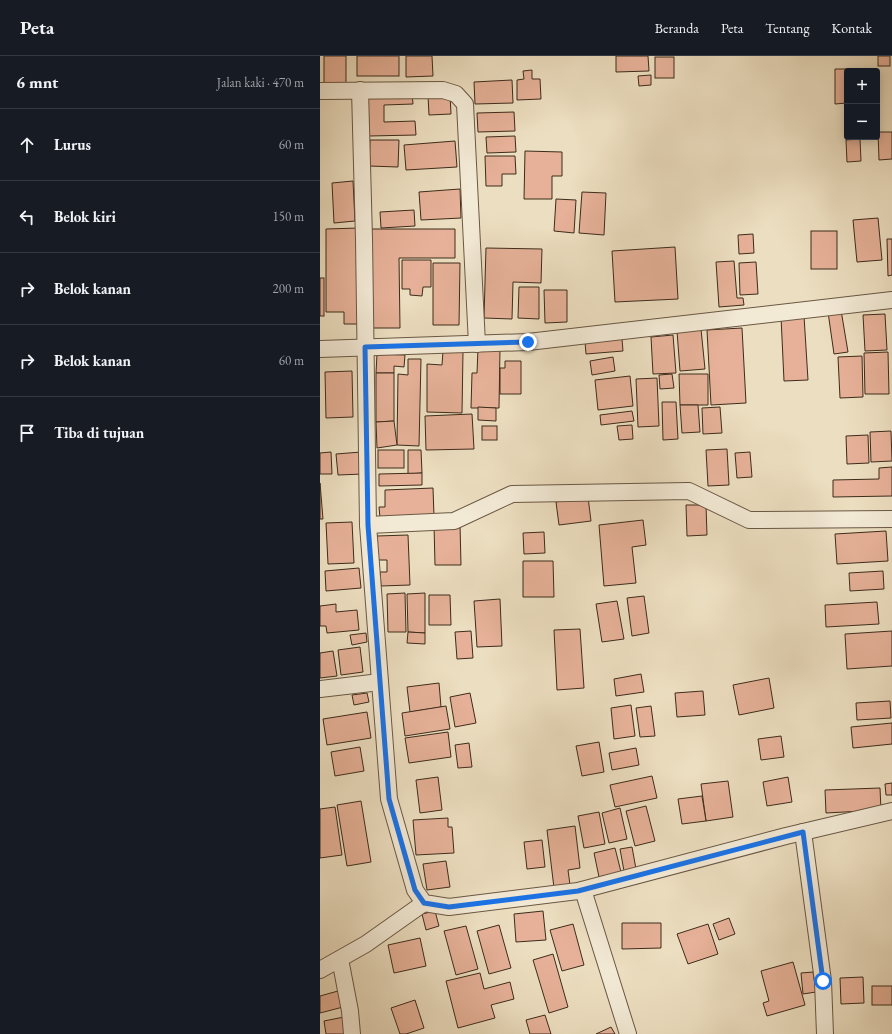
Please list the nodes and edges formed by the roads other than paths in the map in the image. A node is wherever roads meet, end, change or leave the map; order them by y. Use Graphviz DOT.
graph roads {
  1 [pos="360,90"];
  2 [pos="320,91"];
  3 [pos="892,300"];
  4 [pos="477,344"];
  5 [pos="365,347"];
  6 [pos="320,349"];
  7 [pos="892,519"];
  8 [pos="368,525"];
  9 [pos="380,682"];
  10 [pos="320,689"];
  11 [pos="892,811"];
  12 [pos="803,832"];
  13 [pos="583,890"];
  14 [pos="424,903"];
  15 [pos="340,959"];
  16 [pos="320,970"];
  17 [pos="352,1034"];
  18 [pos="628,1034"];
  19 [pos="825,1034"];
  1 -- 2 [label="street"];
  1 -- 4 [label="street"];
  1 -- 5 [label="street"];
  3 -- 4 [label="street"];
  4 -- 5 [label="street"];
  5 -- 6 [label="street"];
  5 -- 8 [label="street"];
  7 -- 8 [label="street"];
  8 -- 9 [label="street"];
  9 -- 10 [label="street"];
  9 -- 14 [label="street"];
  11 -- 12 [label="street"];
  12 -- 13 [label="street"];
  12 -- 19 [label="street"];
  13 -- 14 [label="street"];
  13 -- 18 [label="street"];
  14 -- 15 [label="street"];
  15 -- 16 [label="street"];
  15 -- 17 [label="street"];
}
